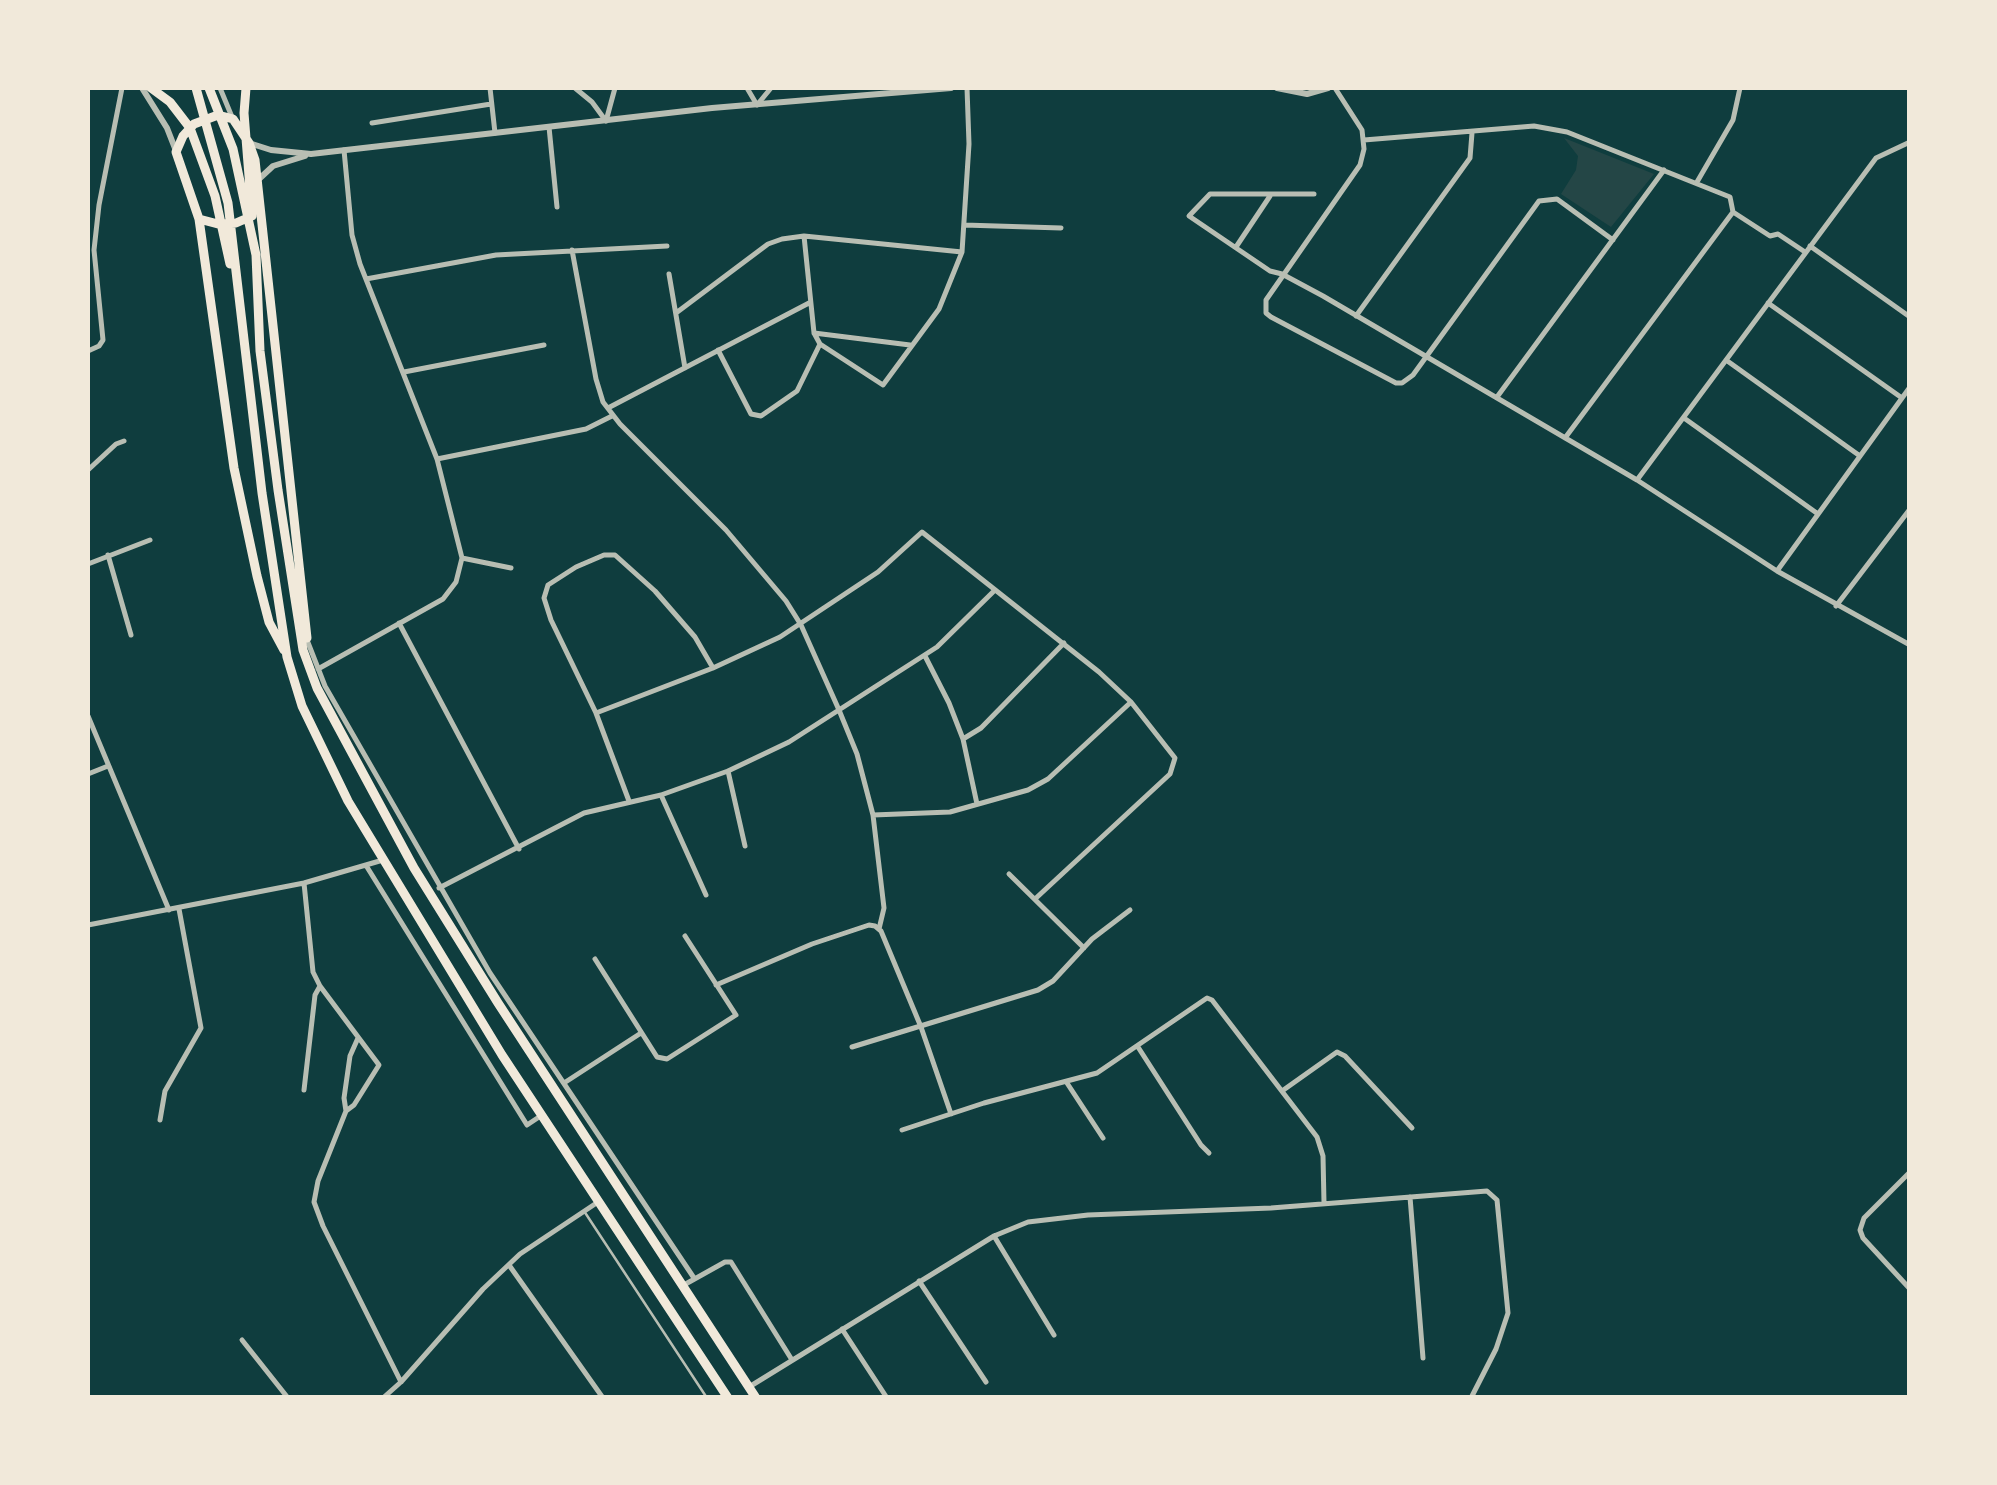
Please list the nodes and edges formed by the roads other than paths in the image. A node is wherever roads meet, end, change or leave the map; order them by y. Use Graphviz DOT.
graph roads {
  1 [pos="122,88"];
  2 [pos="142,88"];
  3 [pos="154,88"];
  4 [pos="196,88"];
  5 [pos="209,88"];
  6 [pos="246,88"];
  7 [pos="490,88"];
  8 [pos="575,88"];
  9 [pos="615,88"];
  10 [pos="747,88"];
  11 [pos="772,88"];
  12 [pos="934,88"];
  13 [pos="951,88"];
  14 [pos="966,88"];
  15 [pos="1277,88"];
  16 [pos="1331,88"];
  17 [pos="1740,88"];
  18 [pos="221,90"];
  19 [pos="925,92"];
  20 [pos="492,104"];
  21 [pos="757,105"];
  22 [pos="210,116"];
  23 [pos="234,119"];
  24 [pos="372,122"];
  25 [pos="606,122"];
  26 [pos="194,124"];
  27 [pos="550,127"];
  28 [pos="495,133"];
  29 [pos="1472,133"];
  30 [pos="1364,140"];
  31 [pos="1910,142"];
  32 [pos="249,143"];
  33 [pos="344,150"];
  34 [pos="176,152"];
  35 [pos="311,154"];
  36 [pos="1664,170"];
  37 [pos="1697,182"];
  38 [pos="257,185"];
  39 [pos="1314,194"];
  40 [pos="1270,196"];
  41 [pos="557,207"];
  42 [pos="258,212"];
  43 [pos="1733,212"];
  44 [pos="199,219"];
  45 [pos="964,226"];
  46 [pos="1061,228"];
  47 [pos="804,236"];
  48 [pos="1613,240"];
  49 [pos="667,246"];
  50 [pos="1810,246"];
  51 [pos="1236,247"];
  52 [pos="572,250"];
  53 [pos="91,251"];
  54 [pos="962,252"];
  55 [pos="1805,252"];
  56 [pos="256,255"];
  57 [pos="669,274"];
  58 [pos="1282,274"];
  59 [pos="366,279"];
  60 [pos="238,300"];
  61 [pos="1768,302"];
  62 [pos="809,303"];
  63 [pos="676,313"];
  64 [pos="1356,316"];
  65 [pos="1910,317"];
  66 [pos="814,332"];
  67 [pos="820,344"];
  68 [pos="544,345"];
  69 [pos="911,345"];
  70 [pos="718,350"];
  71 [pos="88,352"];
  72 [pos="1426,357"];
  73 [pos="1726,360"];
  74 [pos="686,368"];
  75 [pos="404,372"];
  76 [pos="1910,387"];
  77 [pos="1497,398"];
  78 [pos="1902,398"];
  79 [pos="607,408"];
  80 [pos="612,416"];
  81 [pos="1684,418"];
  82 [pos="1565,438"];
  83 [pos="124,441"];
  84 [pos="1860,456"];
  85 [pos="437,458"];
  86 [pos="88,470"];
  87 [pos="1637,480"];
  88 [pos="1910,509"];
  89 [pos="1818,514"];
  90 [pos="150,540"];
  91 [pos="108,555"];
  92 [pos="462,558"];
  93 [pos="88,564"];
  94 [pos="511,568"];
  95 [pos="1777,572"];
  96 [pos="995,590"];
  97 [pos="1836,606"];
  98 [pos="399,624"];
  99 [pos="801,624"];
  100 [pos="1910,631"];
  101 [pos="130,635"];
  102 [pos="306,637"];
  103 [pos="1902,641"];
  104 [pos="1064,643"];
  105 [pos="1910,645"];
  106 [pos="925,656"];
  107 [pos="287,657"];
  108 [pos="713,668"];
  109 [pos="318,669"];
  110 [pos="317,688"];
  111 [pos="1131,702"];
  112 [pos="840,710"];
  113 [pos="596,713"];
  114 [pos="88,716"];
  115 [pos="963,740"];
  116 [pos="108,766"];
  117 [pos="728,771"];
  118 [pos="88,774"];
  119 [pos="662,795"];
  120 [pos="629,800"];
  121 [pos="977,804"];
  122 [pos="873,815"];
  123 [pos="745,846"];
  124 [pos="519,849"];
  125 [pos="383,860"];
  126 [pos="367,866"];
  127 [pos="1009,874"];
  128 [pos="304,883"];
  129 [pos="439,888"];
  130 [pos="706,895"];
  131 [pos="1035,900"];
  132 [pos="178,909"];
  133 [pos="169,910"];
  134 [pos="1130,910"];
  135 [pos="88,924"];
  136 [pos="879,928"];
  137 [pos="685,936"];
  138 [pos="1084,948"];
  139 [pos="595,959"];
  140 [pos="716,984"];
  141 [pos="320,986"];
  142 [pos="920,1027"];
  143 [pos="641,1033"];
  144 [pos="358,1038"];
  145 [pos="852,1047"];
  146 [pos="1138,1047"];
  147 [pos="502,1055"];
  148 [pos="487,1064"];
  149 [pos="564,1083"];
  150 [pos="1068,1083"];
  151 [pos="304,1090"];
  152 [pos="1282,1091"];
  153 [pos="346,1111"];
  154 [pos="951,1114"];
  155 [pos="542,1115"];
  156 [pos="160,1120"];
  157 [pos="1412,1128"];
  158 [pos="902,1130"];
  159 [pos="1102,1138"];
  160 [pos="1210,1153"];
  161 [pos="1910,1172"];
  162 [pos="1410,1196"];
  163 [pos="599,1202"];
  164 [pos="1324,1202"];
  165 [pos="584,1211"];
  166 [pos="994,1236"];
  167 [pos="509,1265"];
  168 [pos="694,1278"];
  169 [pos="918,1281"];
  170 [pos="682,1286"];
  171 [pos="1910,1289"];
  172 [pos="842,1329"];
  173 [pos="1054,1335"];
  174 [pos="242,1340"];
  175 [pos="1423,1358"];
  176 [pos="792,1360"];
  177 [pos="401,1382"];
  178 [pos="986,1382"];
  179 [pos="750,1387"];
  180 [pos="288,1398"];
  181 [pos="383,1398"];
  182 [pos="602,1398"];
  183 [pos="706,1398"];
  184 [pos="728,1398"];
  185 [pos="756,1398"];
  186 [pos="888,1398"];
  187 [pos="1471,1398"];
  1 -- 53 [label="street"];
  2 -- 34 [label="street"];
  3 -- 26 [label="street"];
  3 -- 60 [label="highway"];
  4 -- 60 [label="highway"];
  5 -- 56 [label="highway"];
  6 -- 56 [label="highway"];
  7 -- 20 [label="street"];
  8 -- 25 [label="street"];
  9 -- 25 [label="street"];
  10 -- 21 [label="street"];
  11 -- 21 [label="street"];
  12 -- 19 [label="street"];
  13 -- 19 [label="street"];
  14 -- 45 [label="street"];
  15 -- 16 [label="street"];
  16 -- 30 [label="street"];
  17 -- 37 [label="street"];
  18 -- 22 [label="street"];
  18 -- 23 [label="street"];
  19 -- 21 [label="street"];
  20 -- 24 [label="street"];
  20 -- 28 [label="street"];
  21 -- 25 [label="street"];
  22 -- 23 [label="highway"];
  22 -- 26 [label="highway"];
  23 -- 32 [label="highway"];
  25 -- 27 [label="street"];
  26 -- 34 [label="highway"];
  27 -- 28 [label="street"];
  27 -- 41 [label="street"];
  28 -- 33 [label="street"];
  29 -- 30 [label="street"];
  29 -- 36 [label="street"];
  29 -- 64 [label="street"];
  30 -- 58 [label="street"];
  31 -- 50 [label="street"];
  32 -- 35 [label="street"];
  32 -- 38 [label="highway"];
  33 -- 35 [label="street"];
  33 -- 59 [label="street"];
  34 -- 44 [label="highway"];
  35 -- 38 [label="street"];
  36 -- 37 [label="street"];
  36 -- 48 [label="street"];
  37 -- 43 [label="street"];
  38 -- 42 [label="highway"];
  39 -- 40 [label="street"];
  40 -- 51 [label="street"];
  40 -- 51 [label="street"];
  42 -- 44 [label="highway"];
  42 -- 102 [label="highway"];
  43 -- 55 [label="street"];
  43 -- 82 [label="street"];
  44 -- 107 [label="highway"];
  45 -- 46 [label="street"];
  45 -- 54 [label="street"];
  47 -- 54 [label="street"];
  47 -- 62 [label="street"];
  47 -- 63 [label="street"];
  48 -- 72 [label="street"];
  48 -- 77 [label="street"];
  49 -- 52 [label="street"];
  50 -- 55 [label="street"];
  50 -- 65 [label="street"];
  51 -- 58 [label="street"];
  52 -- 59 [label="street"];
  52 -- 79 [label="street"];
  53 -- 71 [label="street"];
  54 -- 69 [label="street"];
  55 -- 61 [label="street"];
  56 -- 110 [label="highway"];
  57 -- 63 [label="street"];
  58 -- 64 [label="street"];
  58 -- 72 [label="street"];
  59 -- 75 [label="street"];
  60 -- 107 [label="highway"];
  61 -- 73 [label="street"];
  61 -- 78 [label="street"];
  62 -- 66 [label="street"];
  62 -- 70 [label="street"];
  63 -- 74 [label="street"];
  64 -- 72 [label="street"];
  66 -- 67 [label="street"];
  66 -- 69 [label="street"];
  67 -- 69 [label="street"];
  67 -- 70 [label="street"];
  68 -- 75 [label="street"];
  70 -- 74 [label="street"];
  72 -- 77 [label="street"];
  73 -- 81 [label="street"];
  73 -- 84 [label="street"];
  74 -- 79 [label="street"];
  75 -- 85 [label="street"];
  76 -- 78 [label="street"];
  77 -- 82 [label="street"];
  78 -- 84 [label="street"];
  79 -- 80 [label="street"];
  80 -- 85 [label="street"];
  80 -- 99 [label="street"];
  81 -- 87 [label="street"];
  81 -- 89 [label="street"];
  82 -- 87 [label="street"];
  83 -- 86 [label="street"];
  84 -- 89 [label="street"];
  85 -- 92 [label="street"];
  87 -- 95 [label="street"];
  88 -- 97 [label="street"];
  89 -- 95 [label="street"];
  90 -- 91 [label="street"];
  91 -- 93 [label="street"];
  91 -- 101 [label="street"];
  92 -- 94 [label="street"];
  92 -- 98 [label="street"];
  95 -- 97 [label="street"];
  96 -- 99 [label="street"];
  96 -- 104 [label="street"];
  96 -- 106 [label="street"];
  97 -- 103 [label="street"];
  98 -- 109 [label="street"];
  98 -- 124 [label="street"];
  99 -- 108 [label="street"];
  99 -- 112 [label="street"];
  100 -- 103 [label="street"];
  102 -- 109 [label="street"];
  102 -- 110 [label="highway"];
  103 -- 105 [label="street"];
  104 -- 111 [label="street"];
  104 -- 115 [label="street"];
  106 -- 112 [label="street"];
  106 -- 115 [label="street"];
  107 -- 125 [label="highway"];
  108 -- 113 [label="street"];
  108 -- 113 [label="street"];
  109 -- 129 [label="street"];
  110 -- 170 [label="highway"];
  111 -- 121 [label="street"];
  111 -- 131 [label="street"];
  112 -- 117 [label="street"];
  112 -- 122 [label="street"];
  113 -- 120 [label="street"];
  114 -- 116 [label="street"];
  115 -- 121 [label="street"];
  116 -- 118 [label="street"];
  116 -- 133 [label="street"];
  117 -- 119 [label="street"];
  117 -- 123 [label="street"];
  119 -- 120 [label="street"];
  119 -- 130 [label="street"];
  120 -- 124 [label="street"];
  121 -- 122 [label="street"];
  122 -- 136 [label="street"];
  124 -- 129 [label="street"];
  125 -- 126 [label="street"];
  125 -- 147 [label="highway"];
  126 -- 128 [label="street"];
  126 -- 148 [label="street"];
  127 -- 131 [label="street"];
  128 -- 132 [label="street"];
  128 -- 141 [label="street"];
  129 -- 149 [label="street"];
  131 -- 138 [label="street"];
  132 -- 133 [label="street"];
  132 -- 156 [label="street"];
  133 -- 135 [label="street"];
  134 -- 138 [label="street"];
  136 -- 140 [label="street"];
  136 -- 142 [label="street"];
  137 -- 140 [label="street"];
  138 -- 142 [label="street"];
  139 -- 143 [label="street"];
  140 -- 143 [label="street"];
  141 -- 144 [label="street"];
  141 -- 151 [label="street"];
  142 -- 145 [label="street"];
  142 -- 154 [label="street"];
  143 -- 149 [label="street"];
  144 -- 153 [label="street"];
  144 -- 153 [label="street"];
  146 -- 150 [label="street"];
  146 -- 152 [label="street"];
  146 -- 160 [label="street"];
  147 -- 148 [label="street"];
  147 -- 155 [label="highway"];
  148 -- 155 [label="street"];
  149 -- 168 [label="street"];
  150 -- 154 [label="street"];
  150 -- 159 [label="street"];
  152 -- 157 [label="street"];
  152 -- 164 [label="street"];
  153 -- 177 [label="street"];
  154 -- 158 [label="street"];
  155 -- 163 [label="highway"];
  161 -- 171 [label="street"];
  162 -- 164 [label="street"];
  162 -- 175 [label="street"];
  162 -- 187 [label="street"];
  163 -- 165 [label="street"];
  163 -- 184 [label="highway"];
  164 -- 166 [label="street"];
  165 -- 167 [label="street"];
  165 -- 183 [label="lane"];
  166 -- 169 [label="street"];
  166 -- 173 [label="street"];
  167 -- 177 [label="street"];
  167 -- 182 [label="street"];
  168 -- 170 [label="street"];
  168 -- 176 [label="street"];
  169 -- 172 [label="street"];
  169 -- 178 [label="street"];
  170 -- 179 [label="highway"];
  172 -- 176 [label="street"];
  172 -- 186 [label="street"];
  174 -- 180 [label="street"];
  176 -- 179 [label="street"];
  177 -- 181 [label="street"];
  179 -- 185 [label="highway"];
}
